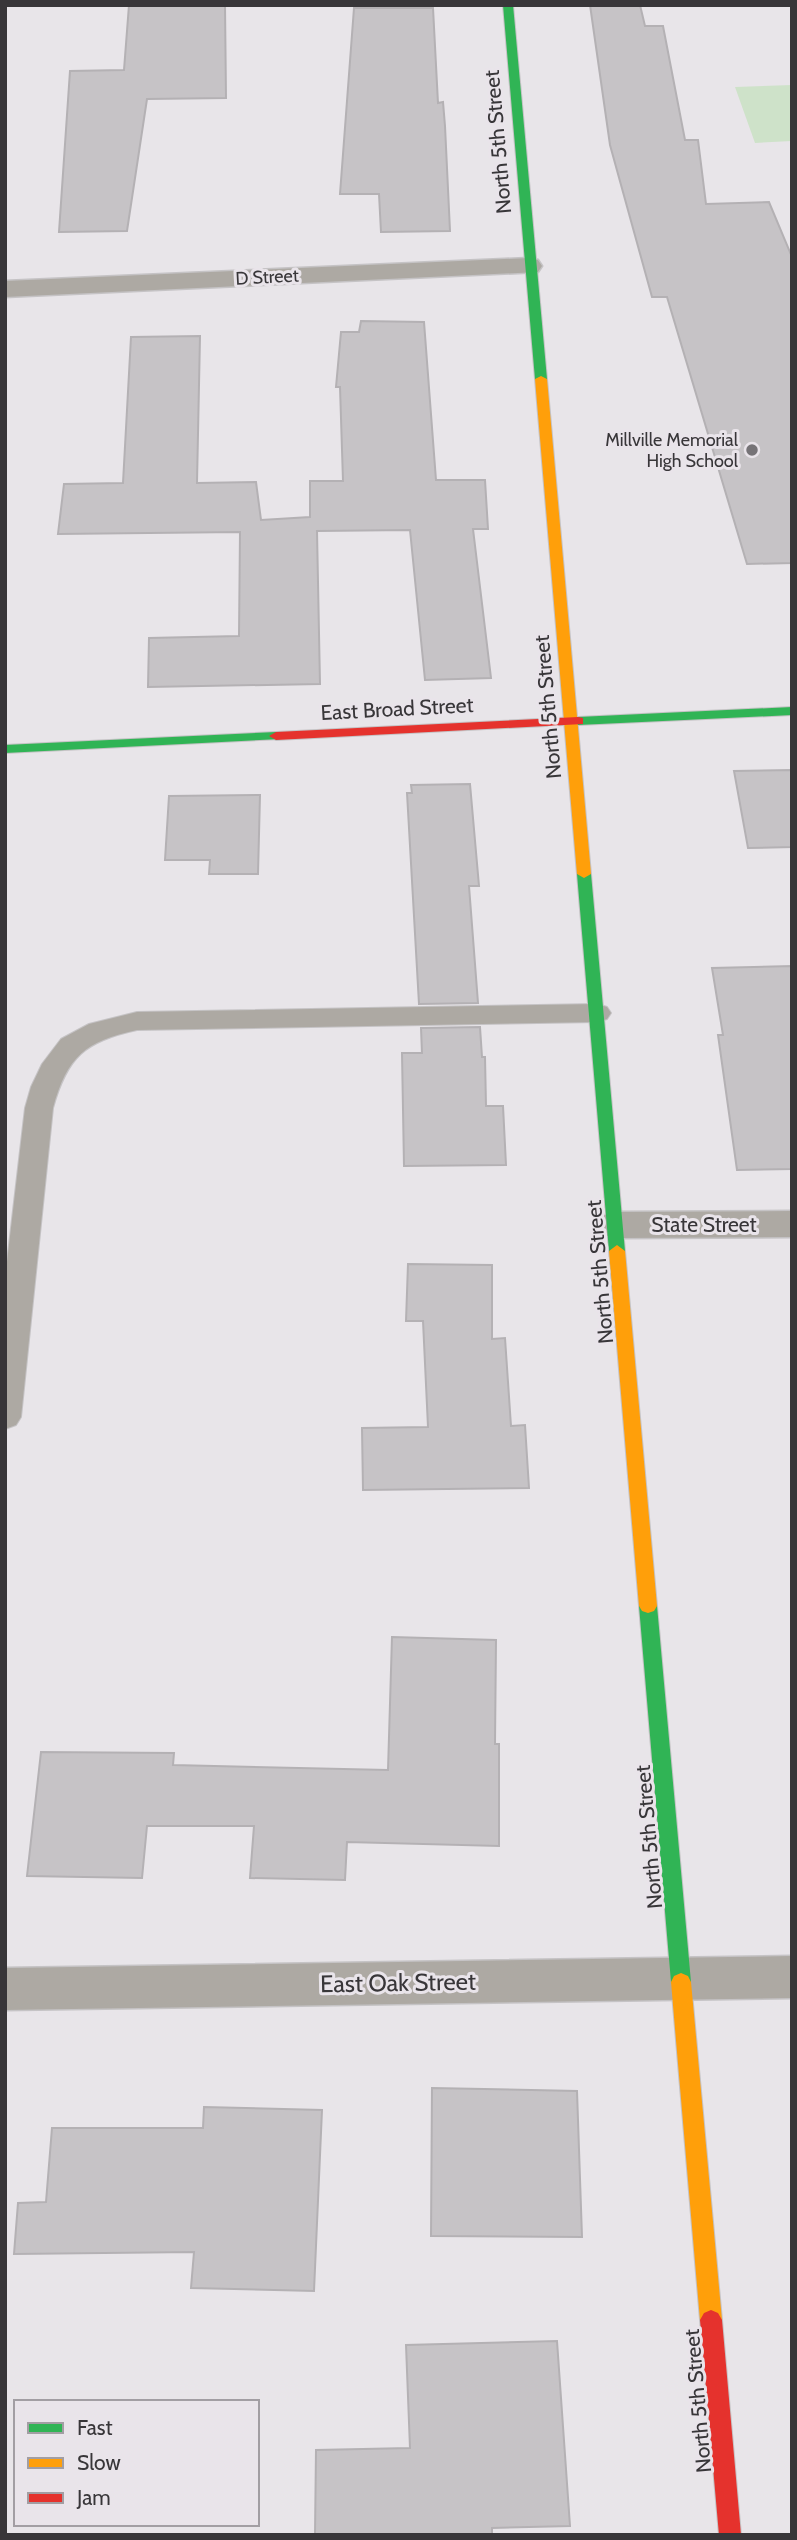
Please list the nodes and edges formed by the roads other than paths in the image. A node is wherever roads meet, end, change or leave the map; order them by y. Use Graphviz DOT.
graph roads {
  1 [pos="508,5"];
  2 [pos="529,266"];
  3 [pos="5,289"];
  4 [pos="792,711"];
  5 [pos="570,722"];
  6 [pos="5,749"];
  7 [pos="597,1013"];
  8 [pos="792,1224"];
  9 [pos="617,1225"];
  10 [pos="5,1417"];
  11 [pos="792,1978"];
  12 [pos="682,1979"];
  13 [pos="5,1989"];
  14 [pos="730,2535"];
  1 -- 2 [label="street, North 5th Street"];
  2 -- 3 [label="street, D Street"];
  2 -- 5 [label="street, North 5th Street"];
  4 -- 5 [label="street, East Broad Street"];
  5 -- 6 [label="street, East Broad Street"];
  5 -- 7 [label="street, North 5th Street"];
  7 -- 9 [label="street, North 5th Street"];
  7 -- 10 [label="lane"];
  8 -- 9 [label="street, State Street"];
  9 -- 12 [label="street, North 5th Street"];
  11 -- 12 [label="street, East Oak Street"];
  12 -- 13 [label="street, East Oak Street"];
  12 -- 14 [label="street, North 5th Street"];
}
